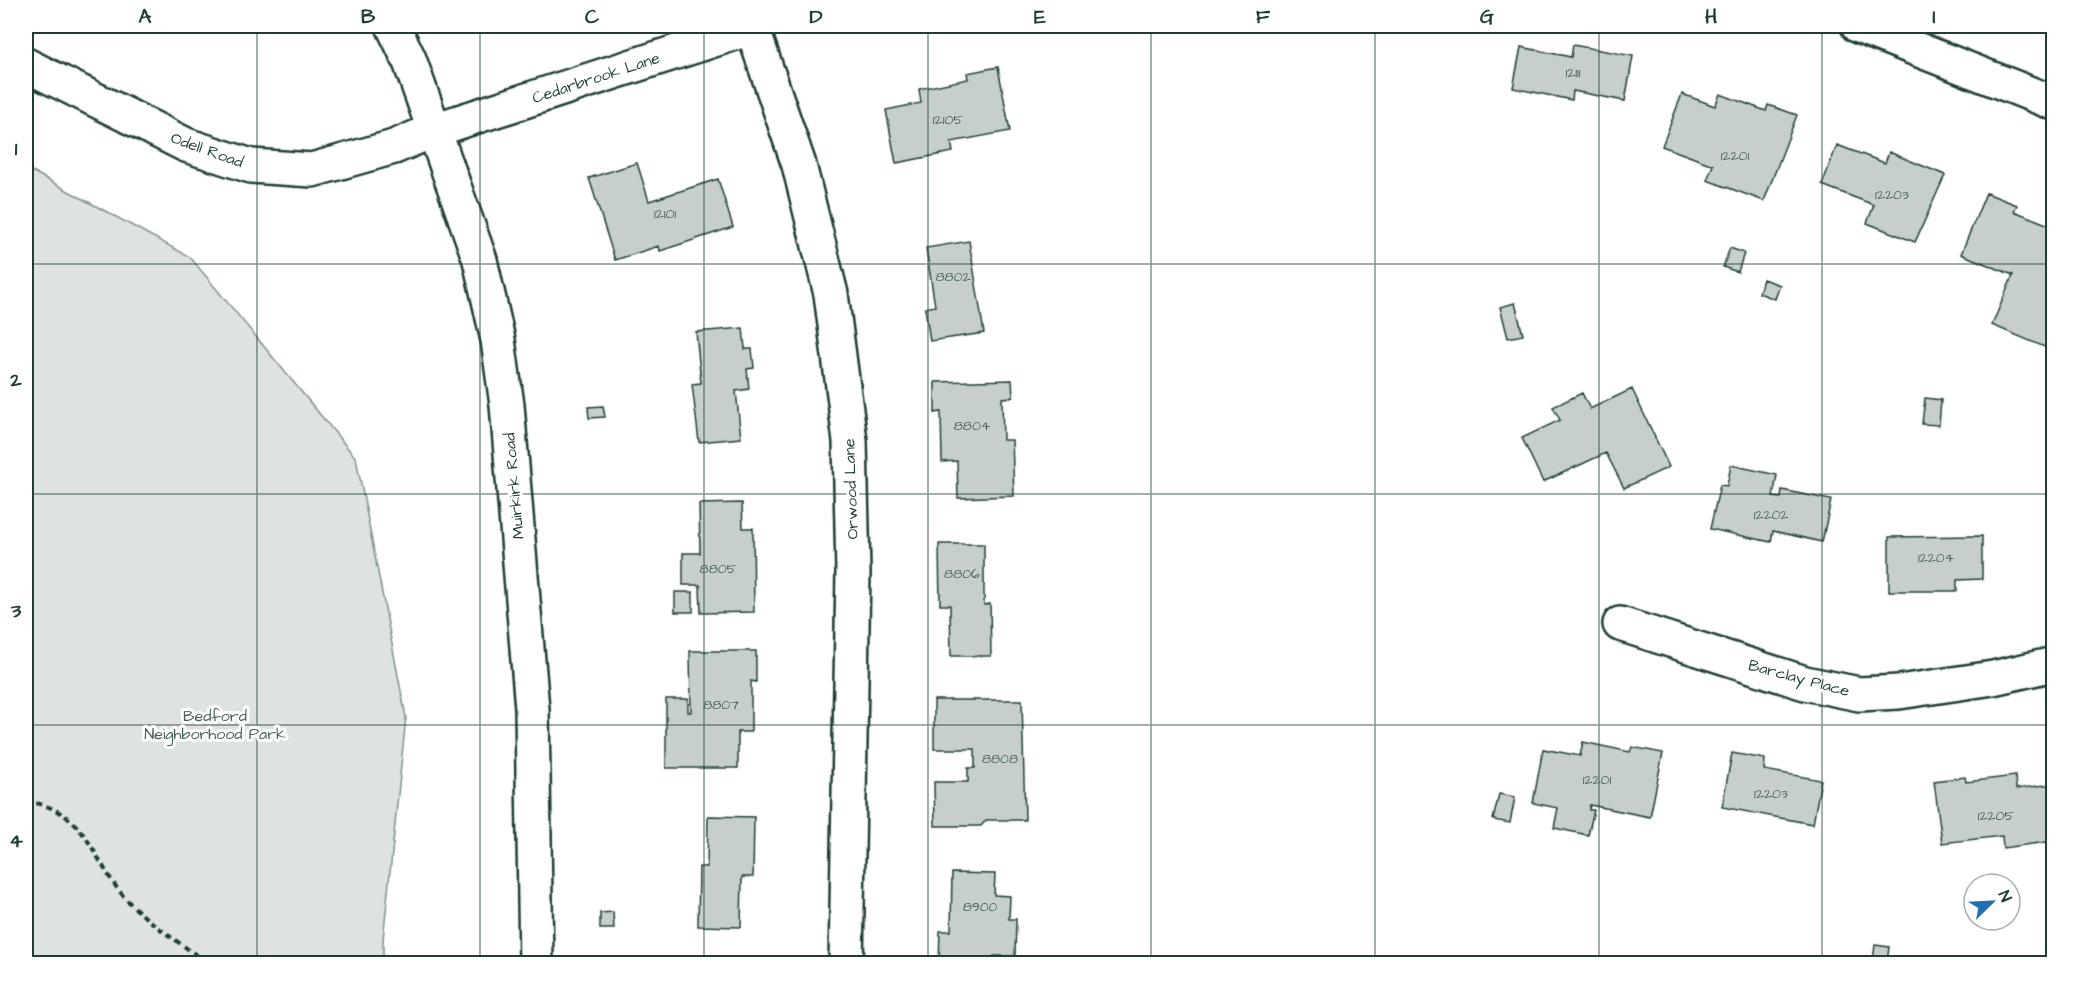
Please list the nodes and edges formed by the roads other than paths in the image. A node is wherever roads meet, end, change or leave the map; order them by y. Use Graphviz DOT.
graph roads {
  1 [pos="393,26"];
  2 [pos="754,26"];
  3 [pos="1858,26"];
  4 [pos="26,65"];
  5 [pos="2054,102"];
  6 [pos="435,130"];
  7 [pos="1620,624"];
  8 [pos="2054,664"];
  9 [pos="536,963"];
  10 [pos="846,963"];
  1 -- 6 [label="street, Muirkirk Road"];
  2 -- 6 [label="street, Cedarbrook Lane"];
  2 -- 10 [label="street, Orwood Lane"];
  3 -- 5 [label="street"];
  4 -- 6 [label="street, Odell Road"];
  6 -- 9 [label="street, Muirkirk Road"];
  7 -- 8 [label="street, Barclay Place"];
}
